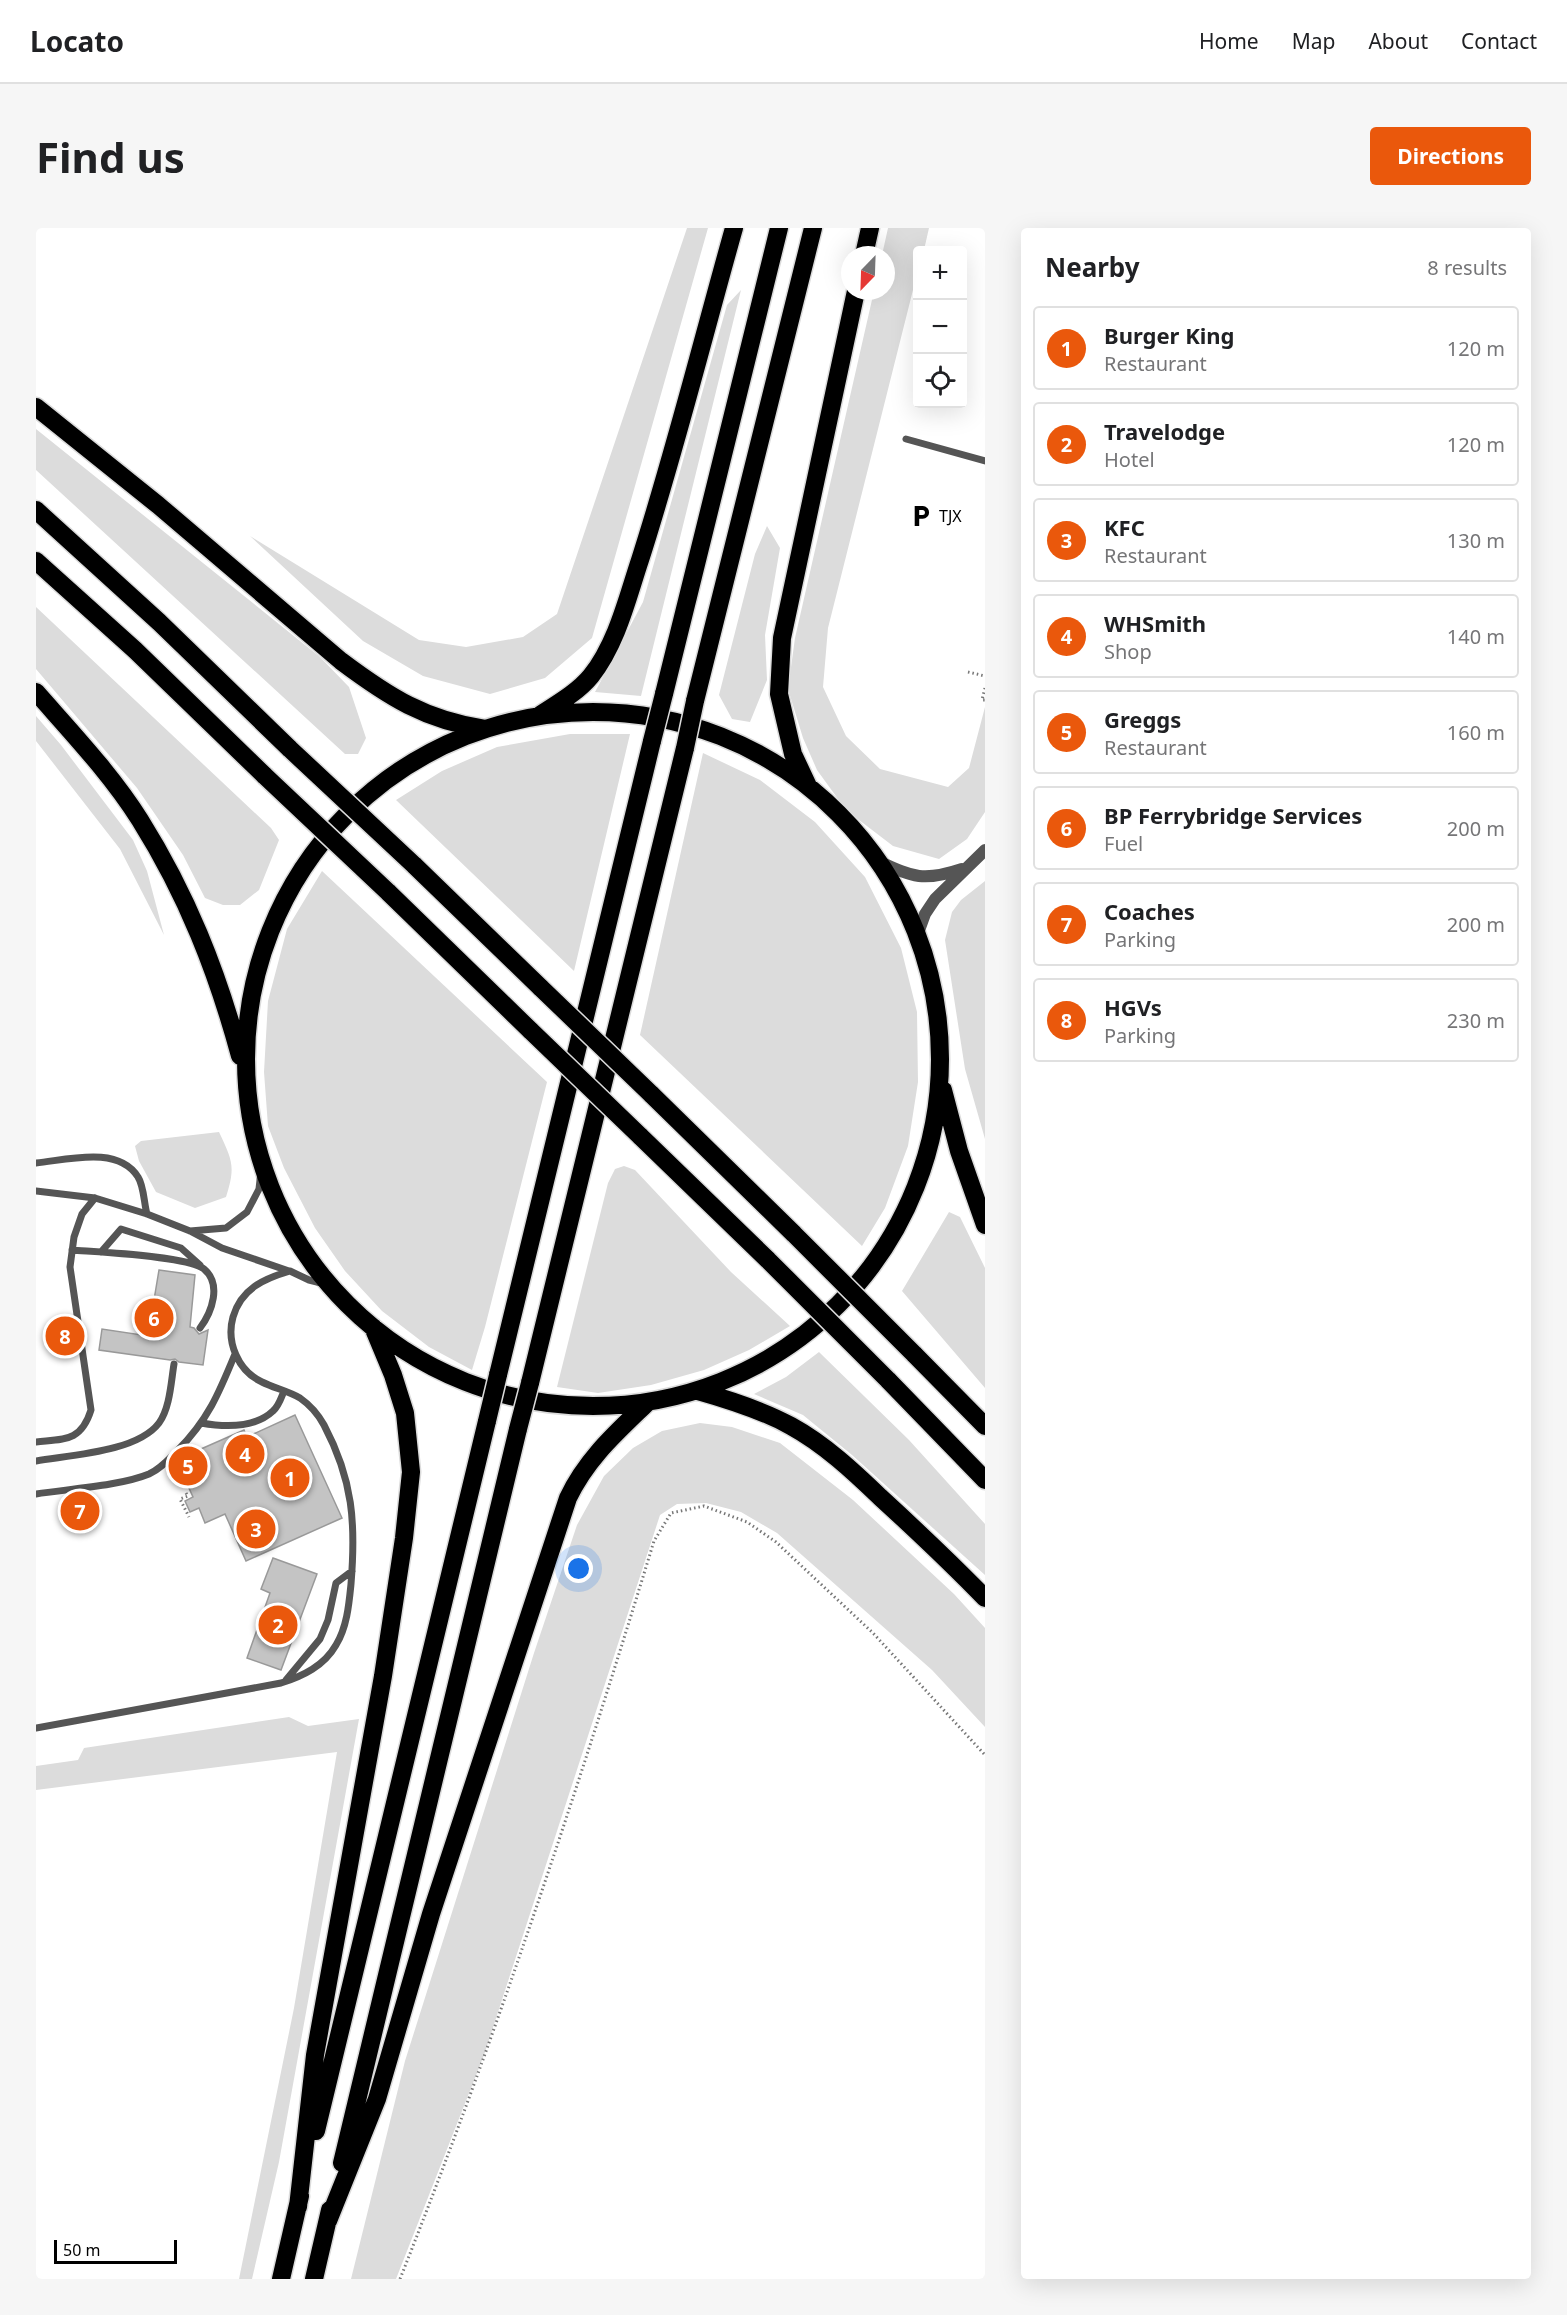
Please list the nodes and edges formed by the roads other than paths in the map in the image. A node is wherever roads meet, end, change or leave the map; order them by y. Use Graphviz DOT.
graph roads {
  1 [pos="734,228"];
  2 [pos="779,228"];
  3 [pos="813,228"];
  4 [pos="870,228"];
  5 [pos="866,246"];
  6 [pos="854,300"];
  7 [pos="36,407"];
  8 [pos="906,440"];
  9 [pos="985,461"];
  10 [pos="36,510"];
  11 [pos="36,561"];
  12 [pos="36,692"];
  13 [pos="536,717"];
  14 [pos="486,729"];
  15 [pos="808,786"];
  16 [pos="985,850"];
  17 [pos="878,861"];
  18 [pos="968,867"];
  19 [pos="917,936"];
  20 [pos="246,1078"];
  21 [pos="940,1079"];
  22 [pos="262,1162"];
  23 [pos="36,1163"];
  24 [pos="36,1191"];
  25 [pos="95,1198"];
  26 [pos="147,1214"];
  27 [pos="985,1225"];
  28 [pos="190,1231"];
  29 [pos="72,1250"];
  30 [pos="101,1252"];
  31 [pos="202,1267"];
  32 [pos="290,1271"];
  33 [pos="329,1284"];
  34 [pos="373,1327"];
  35 [pos="201,1328"];
  36 [pos="235,1354"];
  37 [pos="174,1364"];
  38 [pos="698,1390"];
  39 [pos="284,1391"];
  40 [pos="648,1402"];
  41 [pos="201,1424"];
  42 [pos="985,1426"];
  43 [pos="36,1442"];
  44 [pos="36,1461"];
  45 [pos="985,1480"];
  46 [pos="36,1494"];
  47 [pos="352,1571"];
  48 [pos="985,1598"];
  49 [pos="285,1682"];
  50 [pos="36,1728"];
  51 [pos="298,2207"];
  52 [pos="328,2221"];
  53 [pos="281,2279"];
  54 [pos="314,2279"];
  1 -- 13 [label="highway"];
  2 -- 51 [label="highway, bridge"];
  3 -- 52 [label="highway, bridge"];
  4 -- 5 [label="highway"];
  6 -- 15 [label="highway"];
  7 -- 14 [label="highway"];
  8 -- 9 [label="lane"];
  10 -- 42 [label="highway, bridge"];
  11 -- 45 [label="highway, bridge"];
  12 -- 20 [label="highway"];
  13 -- 14 [label="highway"];
  13 -- 15 [label="highway"];
  14 -- 20 [label="highway"];
  15 -- 17 [label="highway"];
  16 -- 18 [label="street"];
  17 -- 18 [label="street"];
  17 -- 19 [label="highway"];
  18 -- 19 [label="street"];
  19 -- 21 [label="highway"];
  20 -- 22 [label="highway"];
  21 -- 27 [label="highway"];
  21 -- 38 [label="highway"];
  22 -- 28 [label="lane"];
  22 -- 33 [label="highway"];
  23 -- 26 [label="lane"];
  24 -- 25 [label="lane"];
  25 -- 26 [label="lane"];
  25 -- 29 [label="lane"];
  26 -- 28 [label="lane"];
  28 -- 32 [label="lane"];
  29 -- 30 [label="lane"];
  29 -- 43 [label="lane"];
  30 -- 31 [label="lane"];
  30 -- 31 [label="lane"];
  31 -- 35 [label="lane"];
  32 -- 33 [label="lane"];
  32 -- 36 [label="lane"];
  33 -- 34 [label="highway"];
  34 -- 40 [label="highway"];
  34 -- 51 [label="highway"];
  36 -- 39 [label="lane"];
  36 -- 41 [label="lane"];
  37 -- 44 [label="lane"];
  38 -- 40 [label="highway"];
  38 -- 48 [label="highway"];
  39 -- 41 [label="lane"];
  39 -- 47 [label="lane"];
  40 -- 52 [label="highway"];
  41 -- 46 [label="lane"];
  47 -- 49 [label="lane"];
  47 -- 49 [label="lane"];
  49 -- 50 [label="lane"];
  51 -- 53 [label="highway"];
  52 -- 54 [label="highway"];
}
